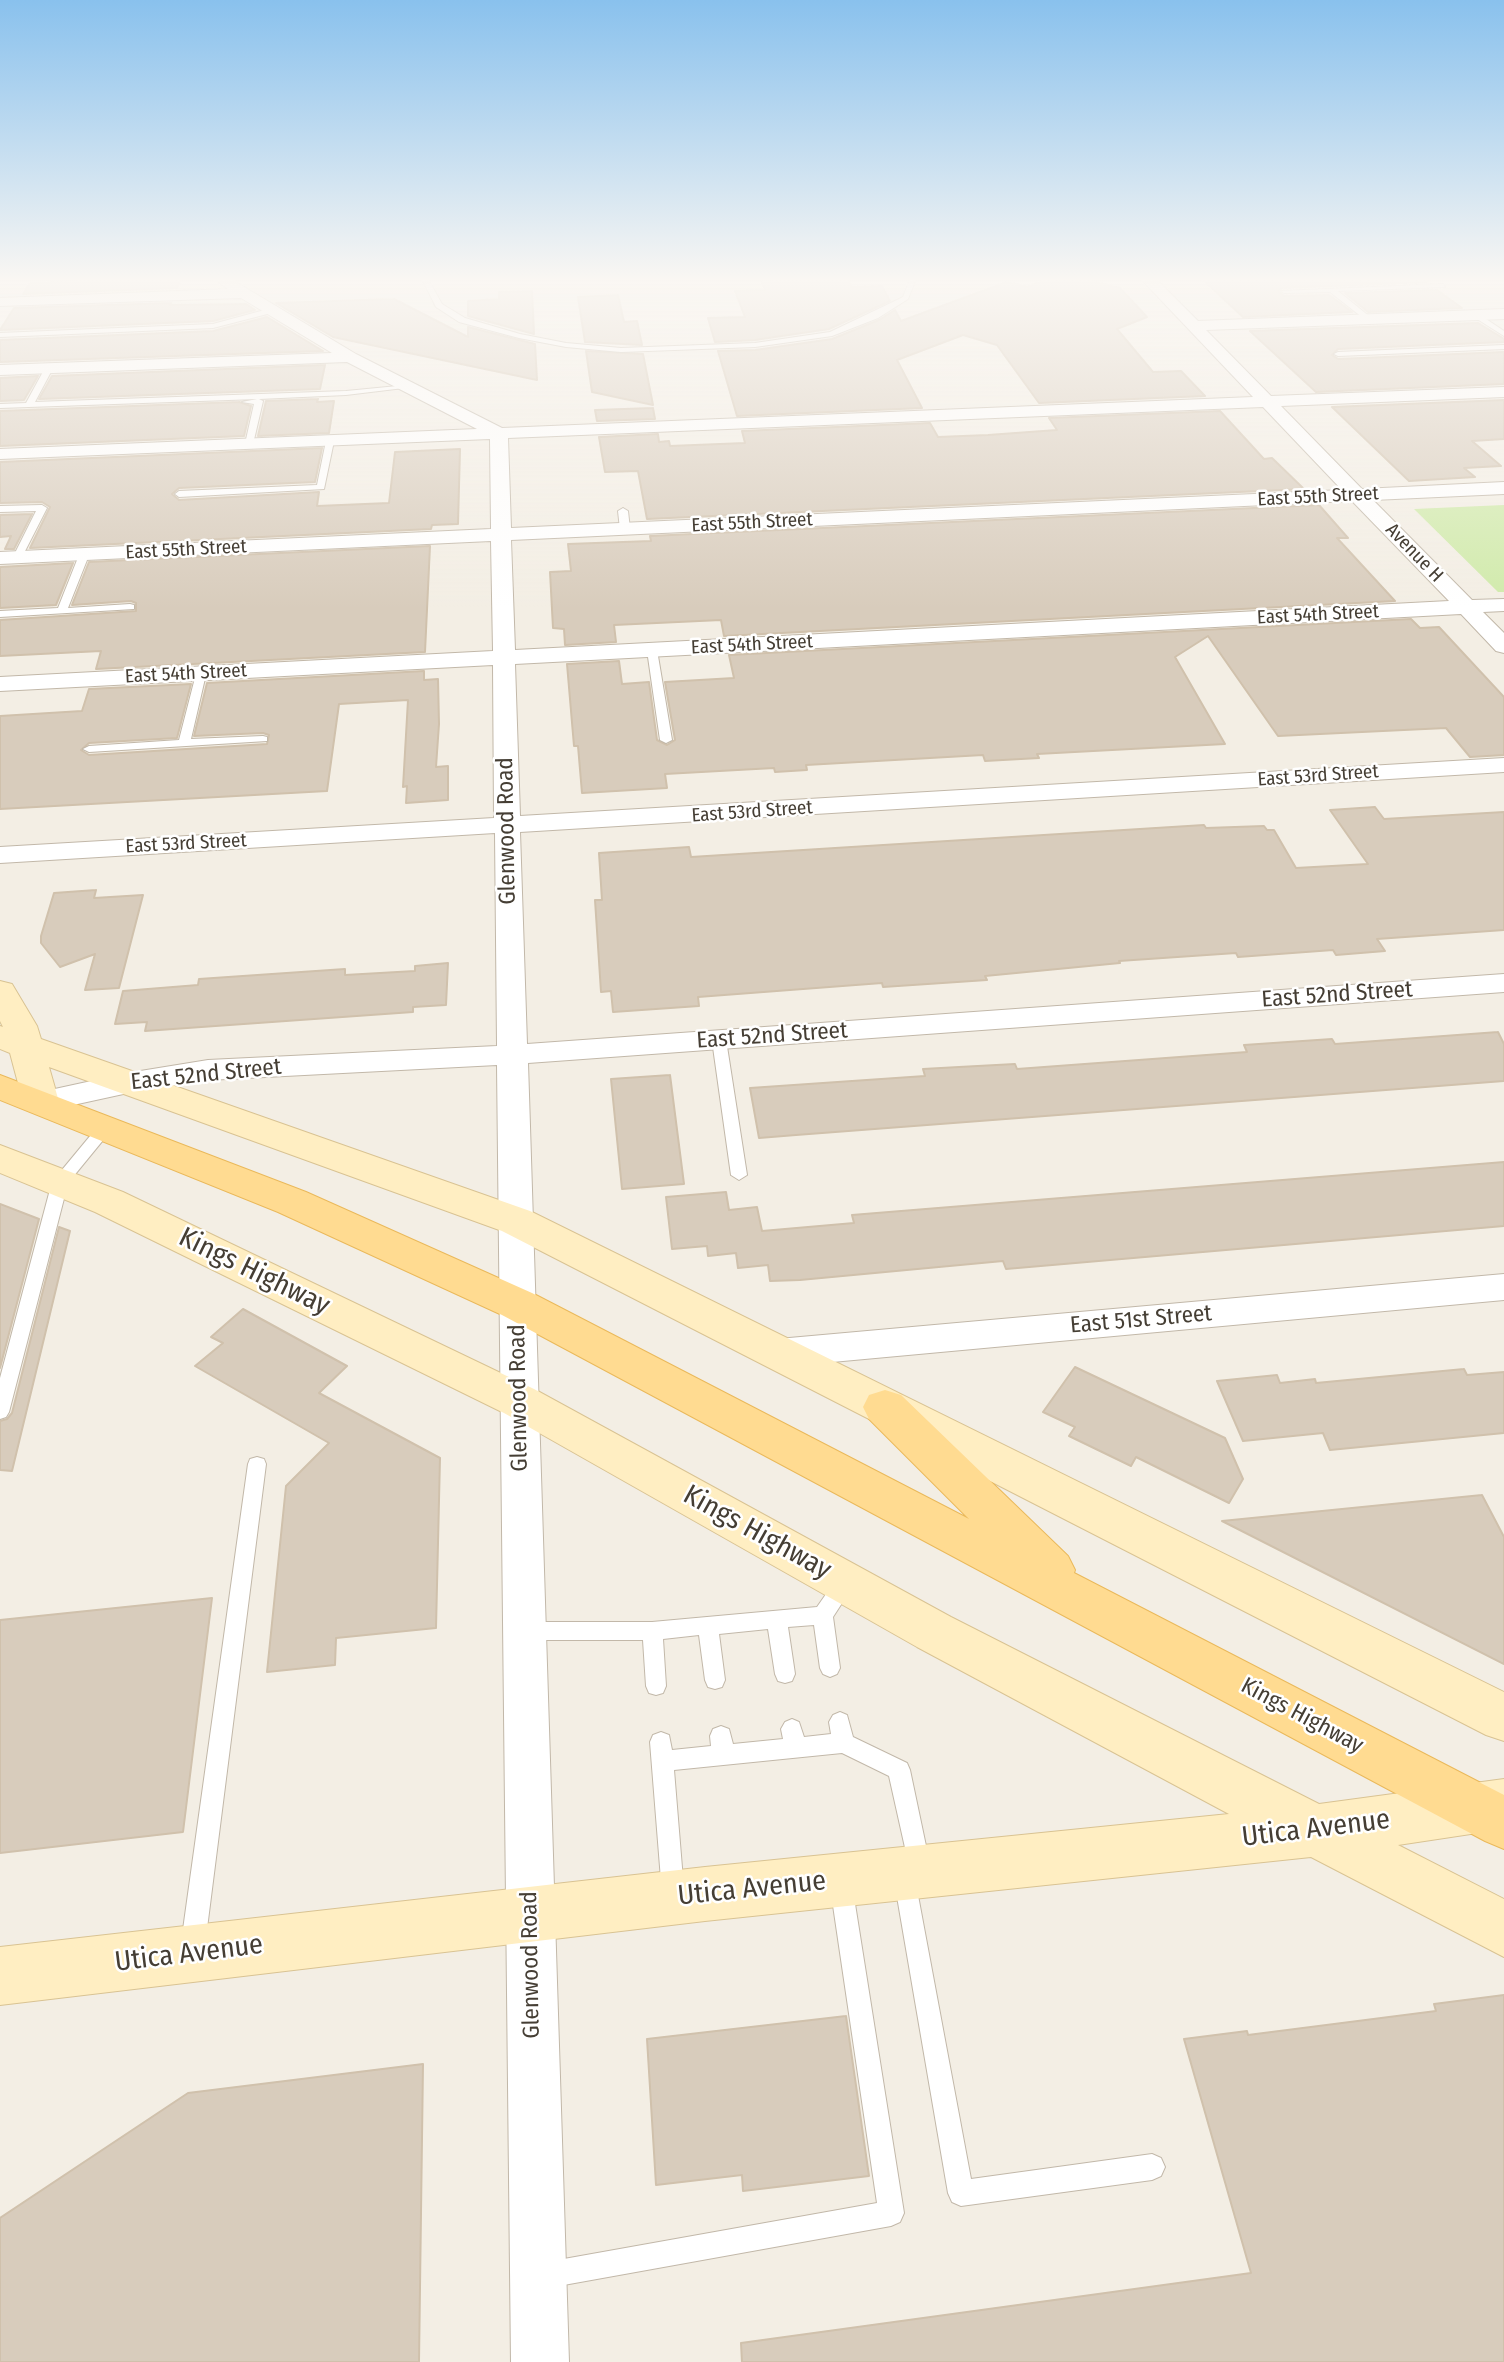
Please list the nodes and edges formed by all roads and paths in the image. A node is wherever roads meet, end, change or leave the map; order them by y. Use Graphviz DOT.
graph roads {
  1 [pos="38,389"];
  2 [pos="408,389"];
  3 [pos="411,389"];
  4 [pos="412,389"];
  5 [pos="1255,389"];
  6 [pos="1504,392"];
  7 [pos="284,402"];
  8 [pos="1268,402"];
  9 [pos="29,405"];
  10 [pos="0,406"];
  11 [pos="47,410"];
  12 [pos="594,429"];
  13 [pos="499,433"];
  14 [pos="330,441"];
  15 [pos="249,444"];
  16 [pos="0,454"];
  17 [pos="514,456"];
  18 [pos="1504,488"];
  19 [pos="179,494"];
  20 [pos="1359,495"];
  21 [pos="0,509"];
  22 [pos="500,535"];
  23 [pos="84,555"];
  24 [pos="9,558"];
  25 [pos="1504,605"];
  26 [pos="130,607"];
  27 [pos="1466,607"];
  28 [pos="62,611"];
  29 [pos="0,614"];
  30 [pos="1504,646"];
  31 [pos="652,650"];
  32 [pos="502,659"];
  33 [pos="201,674"];
  34 [pos="0,684"];
  35 [pos="263,739"];
  36 [pos="666,740"];
  37 [pos="184,743"];
  38 [pos="89,748"];
  39 [pos="1504,765"];
  40 [pos="507,826"];
  41 [pos="0,855"];
  42 [pos="1504,983"];
  43 [pos="0,990"];
  44 [pos="719,1040"];
  45 [pos="14,1041"];
  46 [pos="512,1055"];
  47 [pos="128,1083"];
  48 [pos="0,1087"];
  49 [pos="41,1102"];
  50 [pos="104,1128"];
  51 [pos="0,1158"];
  52 [pos="739,1175"];
  53 [pos="60,1182"];
  54 [pos="516,1221"];
  55 [pos="1504,1287"];
  56 [pos="517,1304"];
  57 [pos="778,1353"];
  58 [pos="519,1401"];
  59 [pos="885,1407"];
  60 [pos="0,1412"];
  61 [pos="257,1464"];
  62 [pos="834,1599"];
  63 [pos="1082,1601"];
  64 [pos="777,1621"];
  65 [pos="708,1626"];
  66 [pos="524,1630"];
  67 [pos="652,1632"];
  68 [pos="830,1668"];
  69 [pos="785,1674"];
  70 [pos="715,1680"];
  71 [pos="656,1686"];
  72 [pos="1504,1718"];
  73 [pos="1494,1811"];
  74 [pos="1314,1831"];
  75 [pos="912,1872"];
  76 [pos="840,1880"];
  77 [pos="673,1898"];
  78 [pos="530,1915"];
  79 [pos="1504,1929"];
  80 [pos="191,1954"];
  81 [pos="0,1976"];
  82 [pos="1152,2167"];
  83 [pos="538,2276"];
  84 [pos="540,2362"];
  1 -- 9 [label="lane"];
  2 -- 9 [label="lane"];
  3 -- 7 [label="lane"];
  4 -- 13 [label="street"];
  5 -- 8 [label="street, Avenue H"];
  6 -- 8 [label="street"];
  8 -- 12 [label="street"];
  8 -- 20 [label="street, Avenue H"];
  9 -- 10 [label="lane"];
  11 -- 15 [label="lane"];
  12 -- 13 [label="street"];
  12 -- 17 [label="street"];
  13 -- 14 [label="street"];
  13 -- 17 [label="street, Glenwood Road"];
  14 -- 15 [label="street"];
  14 -- 19 [label="lane"];
  15 -- 16 [label="street"];
  17 -- 22 [label="street, Glenwood Road"];
  18 -- 20 [label="street, East 55th Street"];
  20 -- 22 [label="street, East 55th Street"];
  20 -- 27 [label="street, Avenue H"];
  21 -- 24 [label="lane"];
  22 -- 23 [label="street, East 55th Street"];
  22 -- 32 [label="street, Glenwood Road"];
  23 -- 24 [label="street, East 55th Street"];
  23 -- 28 [label="lane"];
  25 -- 27 [label="street, East 54th Street"];
  26 -- 28 [label="lane"];
  27 -- 30 [label="street, Avenue H"];
  27 -- 31 [label="street, East 54th Street"];
  28 -- 29 [label="lane"];
  31 -- 32 [label="street, East 54th Street"];
  31 -- 36 [label="lane"];
  32 -- 33 [label="street, East 54th Street"];
  32 -- 40 [label="street, Glenwood Road"];
  33 -- 34 [label="street, East 54th Street"];
  33 -- 37 [label="lane"];
  35 -- 37 [label="lane"];
  37 -- 38 [label="lane"];
  39 -- 40 [label="street, East 53rd Street"];
  40 -- 41 [label="street, East 53rd Street"];
  40 -- 46 [label="street, Glenwood Road"];
  42 -- 44 [label="street, East 52nd Street"];
  43 -- 45 [label="street"];
  44 -- 46 [label="street, East 52nd Street"];
  44 -- 52 [label="lane"];
  45 -- 47 [label="street"];
  45 -- 49 [label="street"];
  46 -- 47 [label="street, East 52nd Street"];
  46 -- 54 [label="street, Glenwood Road"];
  47 -- 49 [label="street, East 52nd Street"];
  47 -- 54 [label="street"];
  48 -- 49 [label="main road, Kings Highway"];
  49 -- 50 [label="main road, Kings Highway"];
  50 -- 53 [label="lane"];
  50 -- 56 [label="main road, Kings Highway"];
  51 -- 53 [label="street, Kings Highway"];
  53 -- 58 [label="street, Kings Highway"];
  53 -- 60 [label="lane"];
  54 -- 56 [label="street, Glenwood Road"];
  54 -- 57 [label="street"];
  55 -- 57 [label="street, East 51st Street"];
  56 -- 58 [label="street, Glenwood Road"];
  56 -- 63 [label="main road, Kings Highway"];
  57 -- 59 [label="street"];
  58 -- 62 [label="street, Kings Highway"];
  58 -- 66 [label="street, Glenwood Road"];
  59 -- 63 [label="main road"];
  59 -- 72 [label="street"];
  61 -- 80 [label="lane"];
  62 -- 64 [label="lane"];
  62 -- 68 [label="lane"];
  62 -- 74 [label="street, Kings Highway"];
  63 -- 73 [label="main road, Kings Highway"];
  64 -- 65 [label="lane"];
  64 -- 69 [label="lane"];
  65 -- 67 [label="lane"];
  65 -- 70 [label="lane"];
  66 -- 67 [label="lane"];
  66 -- 78 [label="street, Glenwood Road"];
  67 -- 71 [label="lane"];
  73 -- 74 [label="street, Utica Avenue"];
  74 -- 75 [label="street, Utica Avenue"];
  74 -- 79 [label="street, Kings Highway"];
  75 -- 76 [label="street, Utica Avenue"];
  75 -- 77 [label="lane"];
  75 -- 82 [label="lane"];
  76 -- 77 [label="street, Utica Avenue"];
  76 -- 83 [label="lane"];
  77 -- 78 [label="street, Utica Avenue"];
  78 -- 80 [label="street, Utica Avenue"];
  78 -- 83 [label="street, Glenwood Road"];
  80 -- 81 [label="street, Utica Avenue"];
  83 -- 84 [label="street, Glenwood Road"];
}
